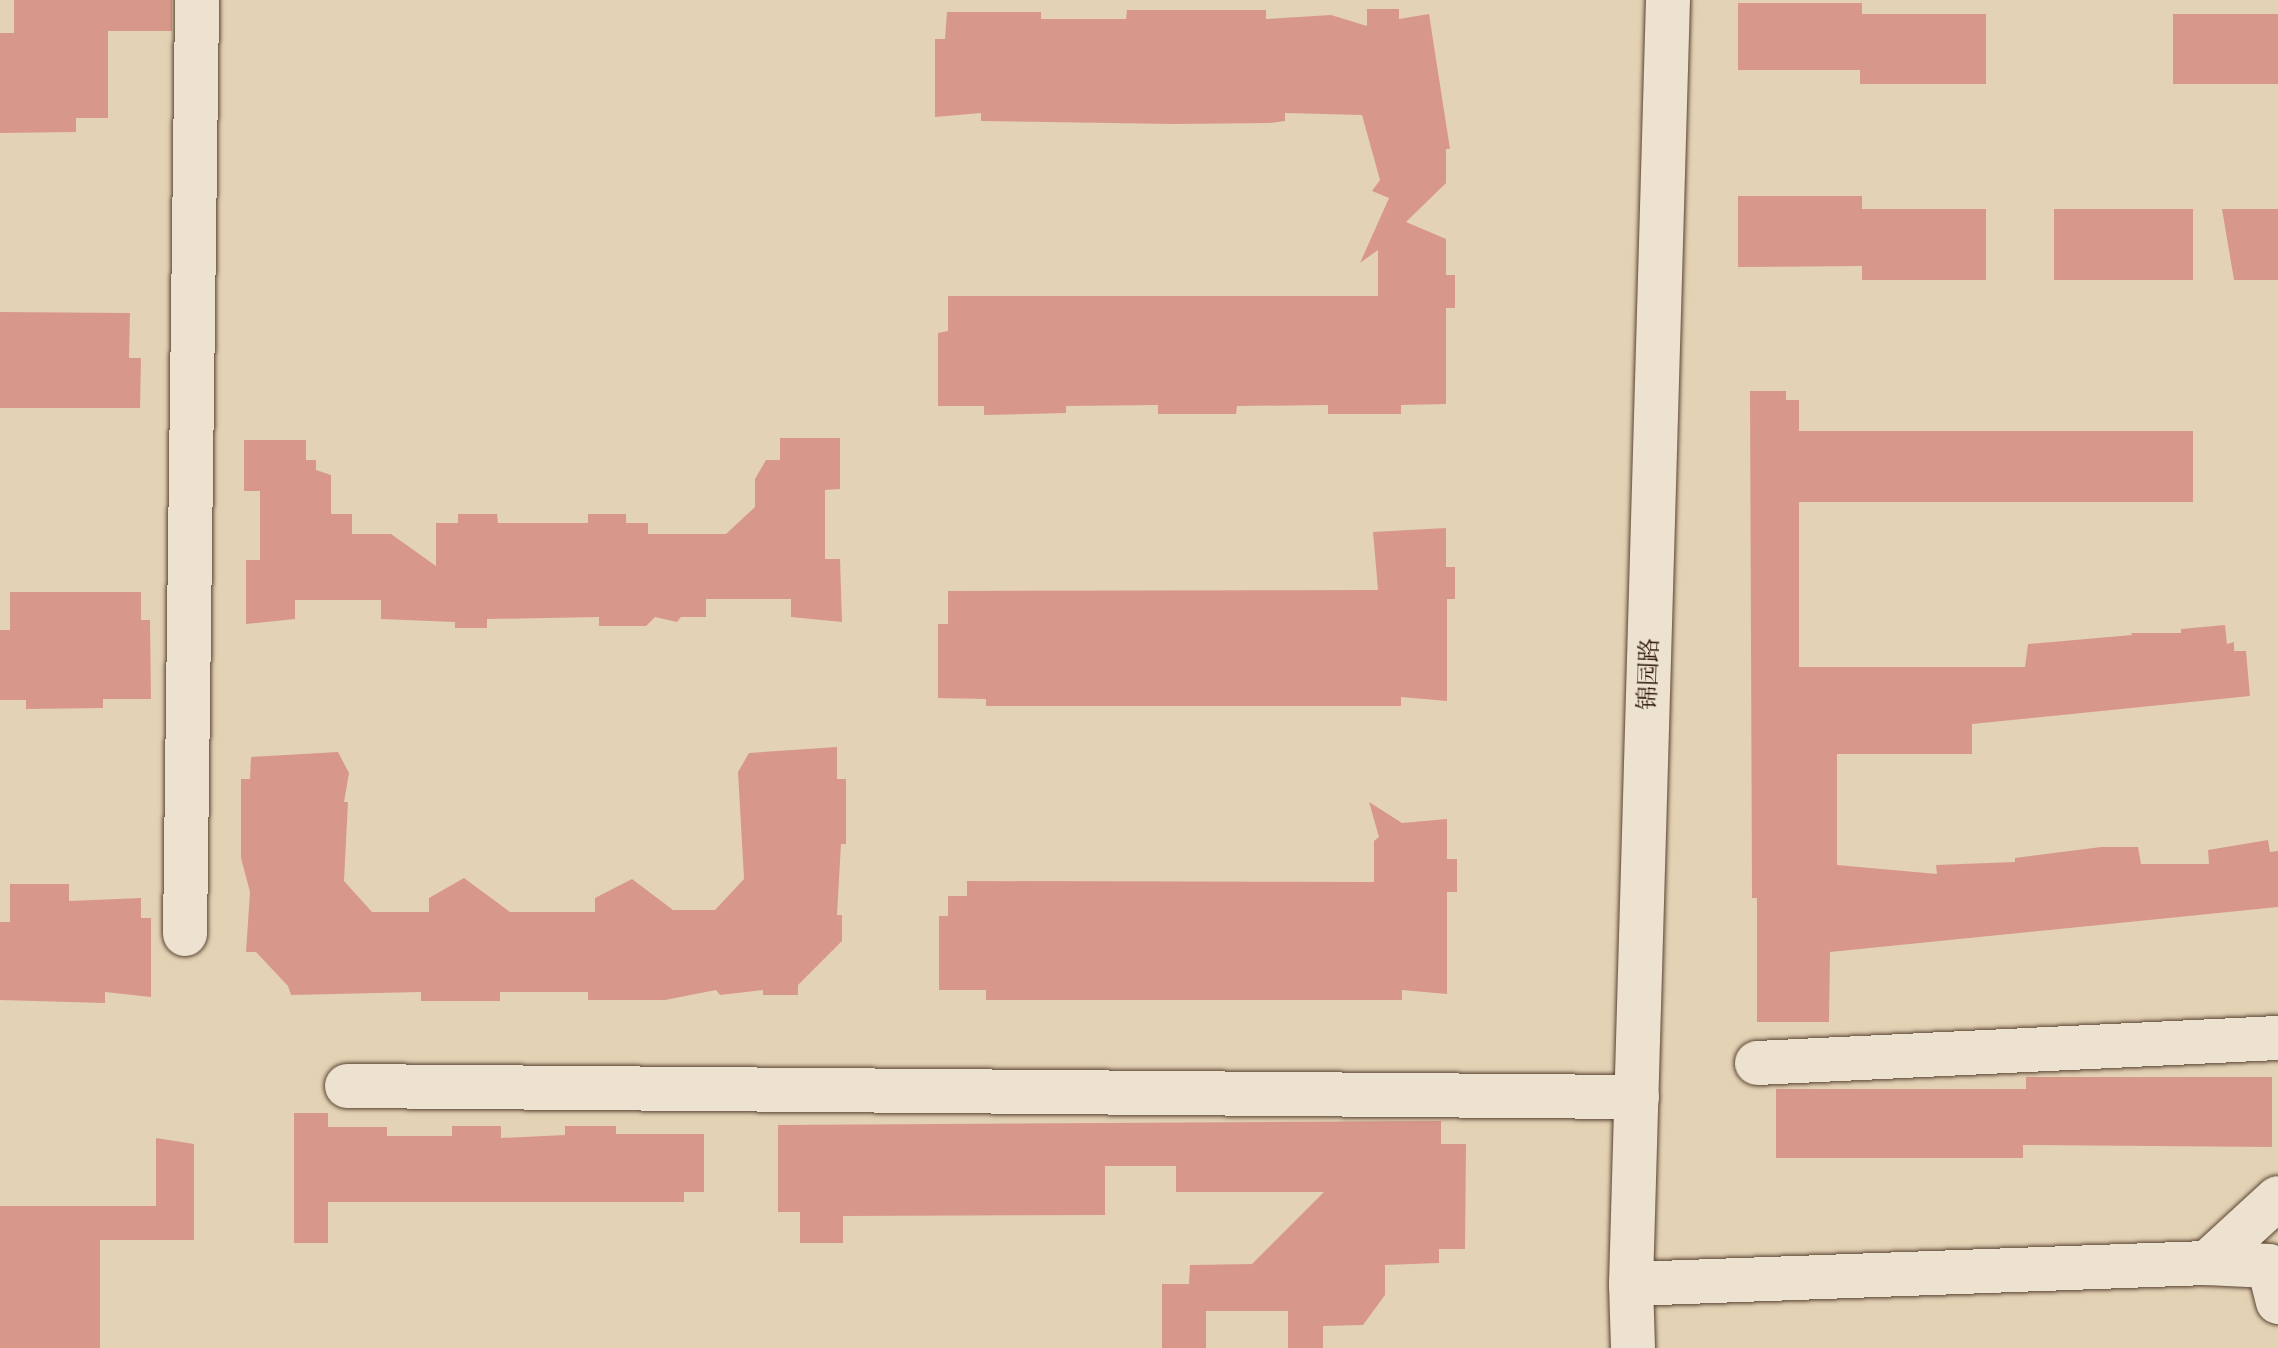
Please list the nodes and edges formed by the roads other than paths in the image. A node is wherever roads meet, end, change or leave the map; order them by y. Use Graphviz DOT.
graph roads {
  1 [pos="197,0"];
  2 [pos="1668,0"];
  3 [pos="185,934"];
  4 [pos="2278,1038"];
  5 [pos="1757,1063"];
  6 [pos="347,1086"];
  7 [pos="1637,1097"];
  8 [pos="2278,1198"];
  9 [pos="2207,1263"];
  10 [pos="1631,1284"];
  11 [pos="2278,1302"];
  12 [pos="1633,1348"];
  1 -- 3 [label="street"];
  2 -- 7 [label="street, 锦园路"];
  4 -- 5 [label="street"];
  6 -- 7 [label="street"];
  7 -- 10 [label="street, 锦园路"];
  8 -- 9 [label="street"];
  9 -- 10 [label="street"];
  9 -- 11 [label="street"];
  10 -- 12 [label="street, 锦园路"];
}
